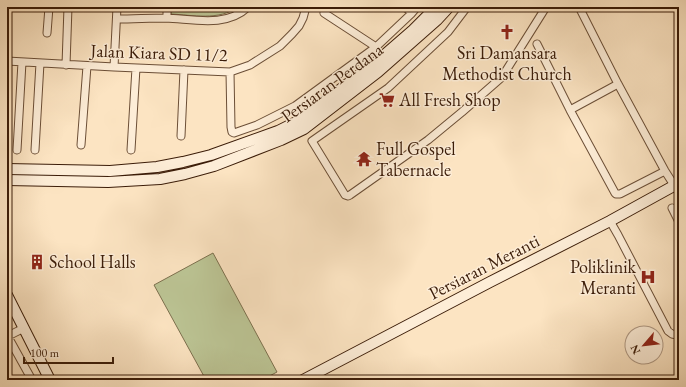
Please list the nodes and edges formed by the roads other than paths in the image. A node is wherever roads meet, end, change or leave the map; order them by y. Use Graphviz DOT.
graph roads {
  1 [pos="49,7"];
  2 [pos="68,7"];
  3 [pos="117,7"];
  4 [pos="167,7"];
  5 [pos="248,7"];
  6 [pos="306,7"];
  7 [pos="404,7"];
  8 [pos="436,7"];
  9 [pos="449,7"];
  10 [pos="467,7"];
  11 [pos="546,7"];
  12 [pos="579,7"];
  13 [pos="415,10"];
  14 [pos="324,13"];
  15 [pos="167,18"];
  16 [pos="117,19"];
  17 [pos="47,33"];
  18 [pos="537,44"];
  19 [pos="376,47"];
  20 [pos="7,61"];
  21 [pos="22,62"];
  22 [pos="40,63"];
  23 [pos="66,65"];
  24 [pos="87,66"];
  25 [pos="114,67"];
  26 [pos="136,68"];
  27 [pos="184,70"];
  28 [pos="230,72"];
  29 [pos="618,84"];
  30 [pos="570,110"];
  31 [pos="304,129"];
  32 [pos="181,136"];
  33 [pos="312,142"];
  34 [pos="82,145"];
  35 [pos="17,150"];
  36 [pos="35,150"];
  37 [pos="131,150"];
  38 [pos="7,169"];
  39 [pos="665,171"];
  40 [pos="7,180"];
  41 [pos="677,187"];
  42 [pos="672,208"];
  43 [pos="610,221"];
  44 [pos="679,222"];
  45 [pos="7,295"];
  46 [pos="24,328"];
  47 [pos="675,334"];
  48 [pos="7,336"];
  49 [pos="32,380"];
  50 [pos="50,380"];
  51 [pos="303,380"];
  1 -- 17 [label="street"];
  2 -- 23 [label="street"];
  3 -- 16 [label="street"];
  4 -- 15 [label="street"];
  5 -- 15 [label="street"];
  6 -- 28 [label="street, Jalan Kiara SD 11/2"];
  7 -- 13 [label="street"];
  8 -- 38 [label="main road, Persiaran Perdana"];
  9 -- 31 [label="main road, Persiaran Perdana"];
  10 -- 33 [label="street"];
  11 -- 33 [label="street"];
  12 -- 29 [label="street"];
  13 -- 19 [label="street"];
  14 -- 19 [label="street"];
  15 -- 16 [label="street"];
  16 -- 25 [label="street"];
  18 -- 30 [label="street"];
  19 -- 28 [label="street"];
  20 -- 21 [label="street, Jalan Kiara SD 11/2"];
  21 -- 22 [label="street, Jalan Kiara SD 11/2"];
  21 -- 35 [label="street"];
  22 -- 23 [label="street, Jalan Kiara SD 11/2"];
  22 -- 36 [label="street"];
  23 -- 24 [label="street, Jalan Kiara SD 11/2"];
  24 -- 25 [label="street, Jalan Kiara SD 11/2"];
  24 -- 34 [label="street"];
  25 -- 26 [label="street, Jalan Kiara SD 11/2"];
  26 -- 27 [label="street, Jalan Kiara SD 11/2"];
  26 -- 37 [label="street"];
  27 -- 28 [label="street, Jalan Kiara SD 11/2"];
  27 -- 32 [label="street"];
  29 -- 30 [label="street"];
  29 -- 39 [label="street"];
  30 -- 39 [label="street"];
  31 -- 33 [label="street"];
  31 -- 40 [label="main road, Persiaran Perdana"];
  39 -- 41 [label="street"];
  41 -- 43 [label="main road, Persiaran Meranti"];
  42 -- 44 [label="street"];
  43 -- 47 [label="street"];
  43 -- 51 [label="main road, Persiaran Meranti"];
  45 -- 46 [label="main road"];
  46 -- 48 [label="street"];
  46 -- 50 [label="main road"];
  48 -- 49 [label="street"];
}
